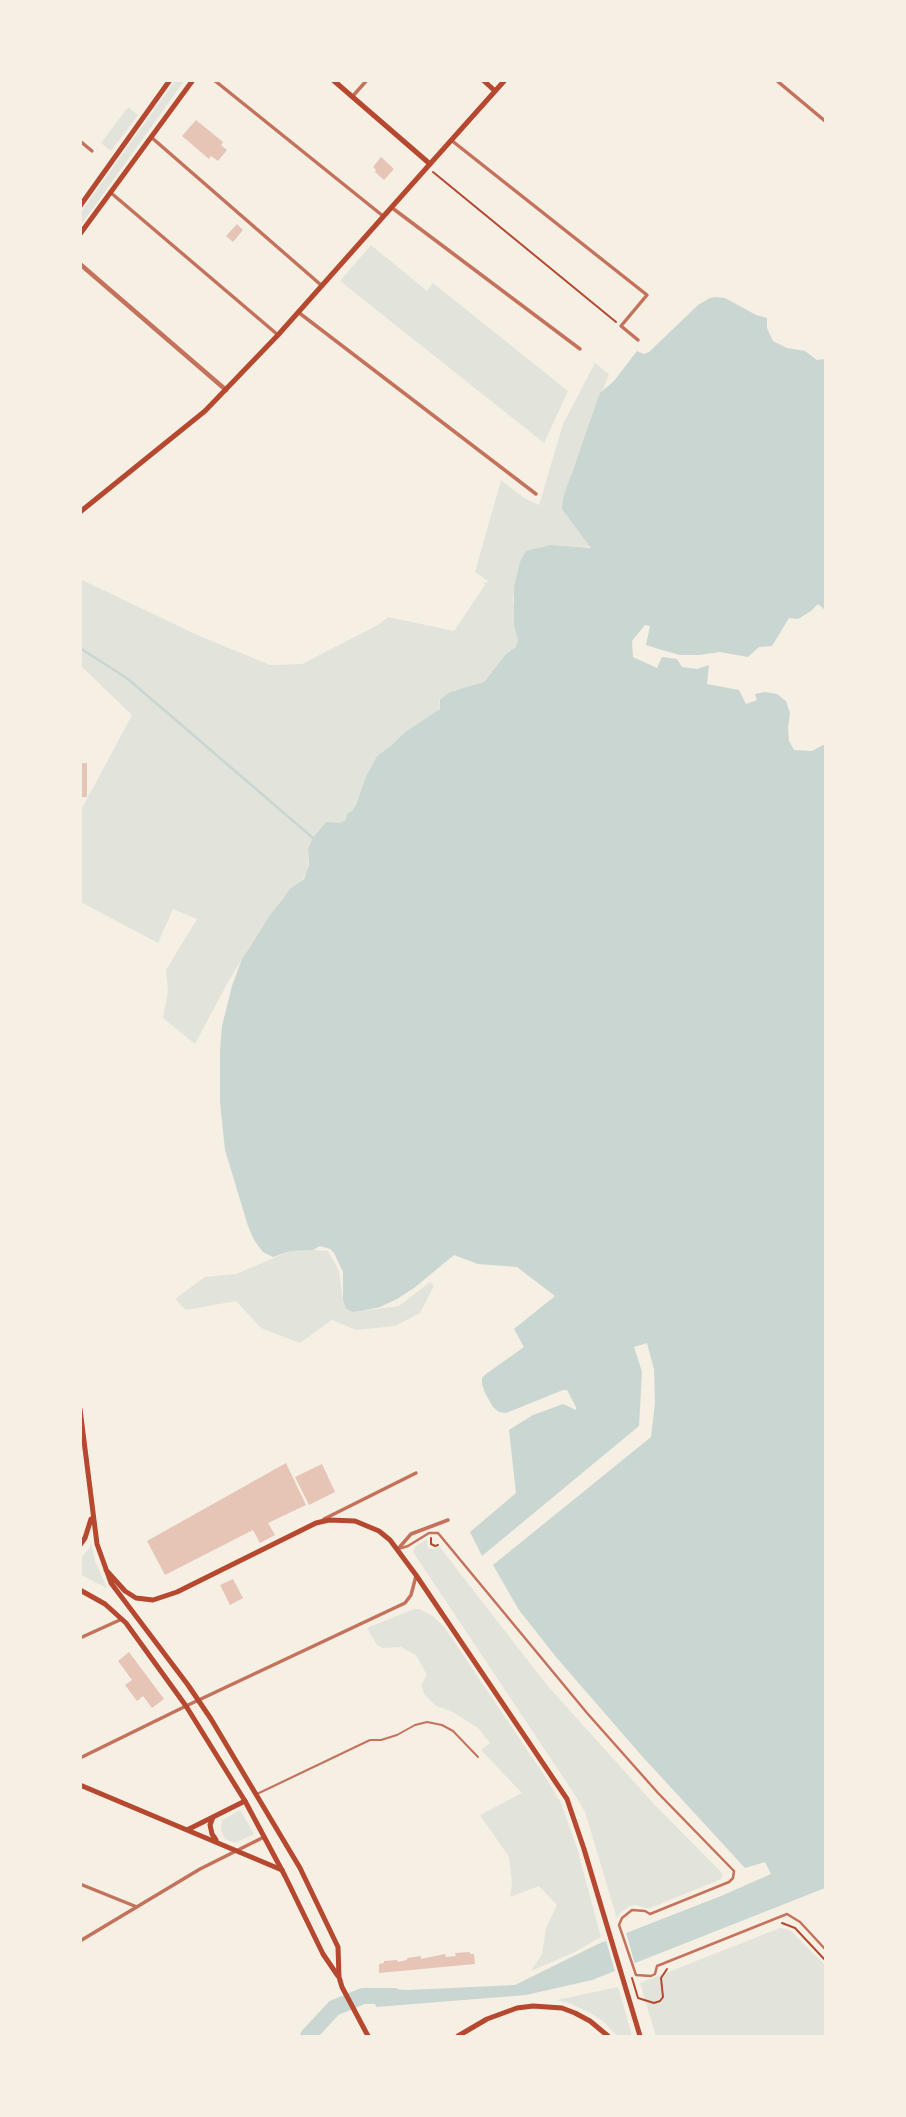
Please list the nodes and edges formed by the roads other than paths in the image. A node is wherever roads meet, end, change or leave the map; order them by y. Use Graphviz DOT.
graph roads {
  1 [pos="170,80"];
  2 [pos="192,80"];
  3 [pos="214,80"];
  4 [pos="333,80"];
  5 [pos="367,80"];
  6 [pos="483,80"];
  7 [pos="505,80"];
  8 [pos="776,80"];
  9 [pos="495,91"];
  10 [pos="352,97"];
  11 [pos="825,121"];
  12 [pos="150,136"];
  13 [pos="451,140"];
  14 [pos="80,141"];
  15 [pos="92,151"];
  16 [pos="428,165"];
  17 [pos="110,192"];
  18 [pos="80,206"];
  19 [pos="391,207"];
  20 [pos="383,216"];
  21 [pos="80,234"];
  22 [pos="80,264"];
  23 [pos="321,285"];
  24 [pos="298,312"];
  25 [pos="278,335"];
  26 [pos="638,341"];
  27 [pos="580,349"];
  28 [pos="226,390"];
  29 [pos="537,494"];
  30 [pos="80,512"];
  31 [pos="80,1409"];
  32 [pos="416,1473"];
  33 [pos="348,1507"];
  34 [pos="92,1513"];
  35 [pos="342,1519"];
  36 [pos="448,1520"];
  37 [pos="316,1523"];
  38 [pos="80,1545"];
  39 [pos="398,1549"];
  40 [pos="106,1570"];
  41 [pos="416,1575"];
  42 [pos="80,1590"];
  43 [pos="122,1619"];
  44 [pos="80,1638"];
  45 [pos="199,1701"];
  46 [pos="187,1706"];
  47 [pos="478,1757"];
  48 [pos="80,1758"];
  49 [pos="80,1785"];
  50 [pos="256,1795"];
  51 [pos="244,1801"];
  52 [pos="213,1817"];
  53 [pos="187,1830"];
  54 [pos="264,1837"];
  55 [pos="217,1842"];
  56 [pos="236,1850"];
  57 [pos="282,1870"];
  58 [pos="80,1884"];
  59 [pos="137,1907"];
  60 [pos="80,1941"];
  61 [pos="825,1949"];
  62 [pos="339,1977"];
  63 [pos="368,2036"];
  64 [pos="457,2036"];
  65 [pos="608,2036"];
  66 [pos="640,2036"];
  1 -- 18 [label="main road"];
  2 -- 12 [label="main road"];
  3 -- 20 [label="street"];
  4 -- 10 [label="main road"];
  5 -- 10 [label="street"];
  6 -- 9 [label="main road"];
  7 -- 9 [label="main road"];
  8 -- 11 [label="street"];
  9 -- 13 [label="main road"];
  10 -- 16 [label="main road"];
  12 -- 17 [label="main road"];
  12 -- 23 [label="street"];
  13 -- 16 [label="main road"];
  13 -- 26 [label="street"];
  14 -- 15 [label="street"];
  16 -- 19 [label="main road"];
  17 -- 21 [label="main road"];
  17 -- 25 [label="street"];
  19 -- 20 [label="main road"];
  19 -- 27 [label="street"];
  20 -- 23 [label="main road"];
  22 -- 28 [label="street"];
  23 -- 24 [label="main road"];
  24 -- 25 [label="main road"];
  24 -- 29 [label="street"];
  25 -- 28 [label="main road"];
  28 -- 30 [label="main road"];
  31 -- 34 [label="main road"];
  32 -- 33 [label="street"];
  33 -- 35 [label="street"];
  33 -- 37 [label="street"];
  34 -- 38 [label="main road"];
  34 -- 40 [label="main road"];
  35 -- 37 [label="main road"];
  35 -- 39 [label="main road"];
  36 -- 39 [label="street"];
  37 -- 40 [label="main road"];
  39 -- 41 [label="main road"];
  39 -- 61 [label="street"];
  40 -- 45 [label="main road"];
  41 -- 45 [label="street"];
  41 -- 66 [label="main road"];
  42 -- 43 [label="main road"];
  43 -- 44 [label="street"];
  43 -- 46 [label="main road"];
  45 -- 46 [label="street"];
  45 -- 50 [label="main road"];
  46 -- 48 [label="street"];
  46 -- 51 [label="main road"];
  47 -- 50 [label="lane"];
  49 -- 53 [label="main road"];
  50 -- 51 [label="main road"];
  50 -- 62 [label="main road"];
  51 -- 52 [label="main road"];
  51 -- 54 [label="main road"];
  52 -- 53 [label="main road"];
  52 -- 55 [label="main road"];
  53 -- 55 [label="main road"];
  54 -- 56 [label="street"];
  54 -- 57 [label="main road"];
  55 -- 56 [label="main road"];
  56 -- 57 [label="main road"];
  56 -- 59 [label="street"];
  57 -- 62 [label="main road"];
  58 -- 59 [label="street"];
  59 -- 60 [label="street"];
  62 -- 63 [label="main road"];
  64 -- 65 [label="main road"];
}
